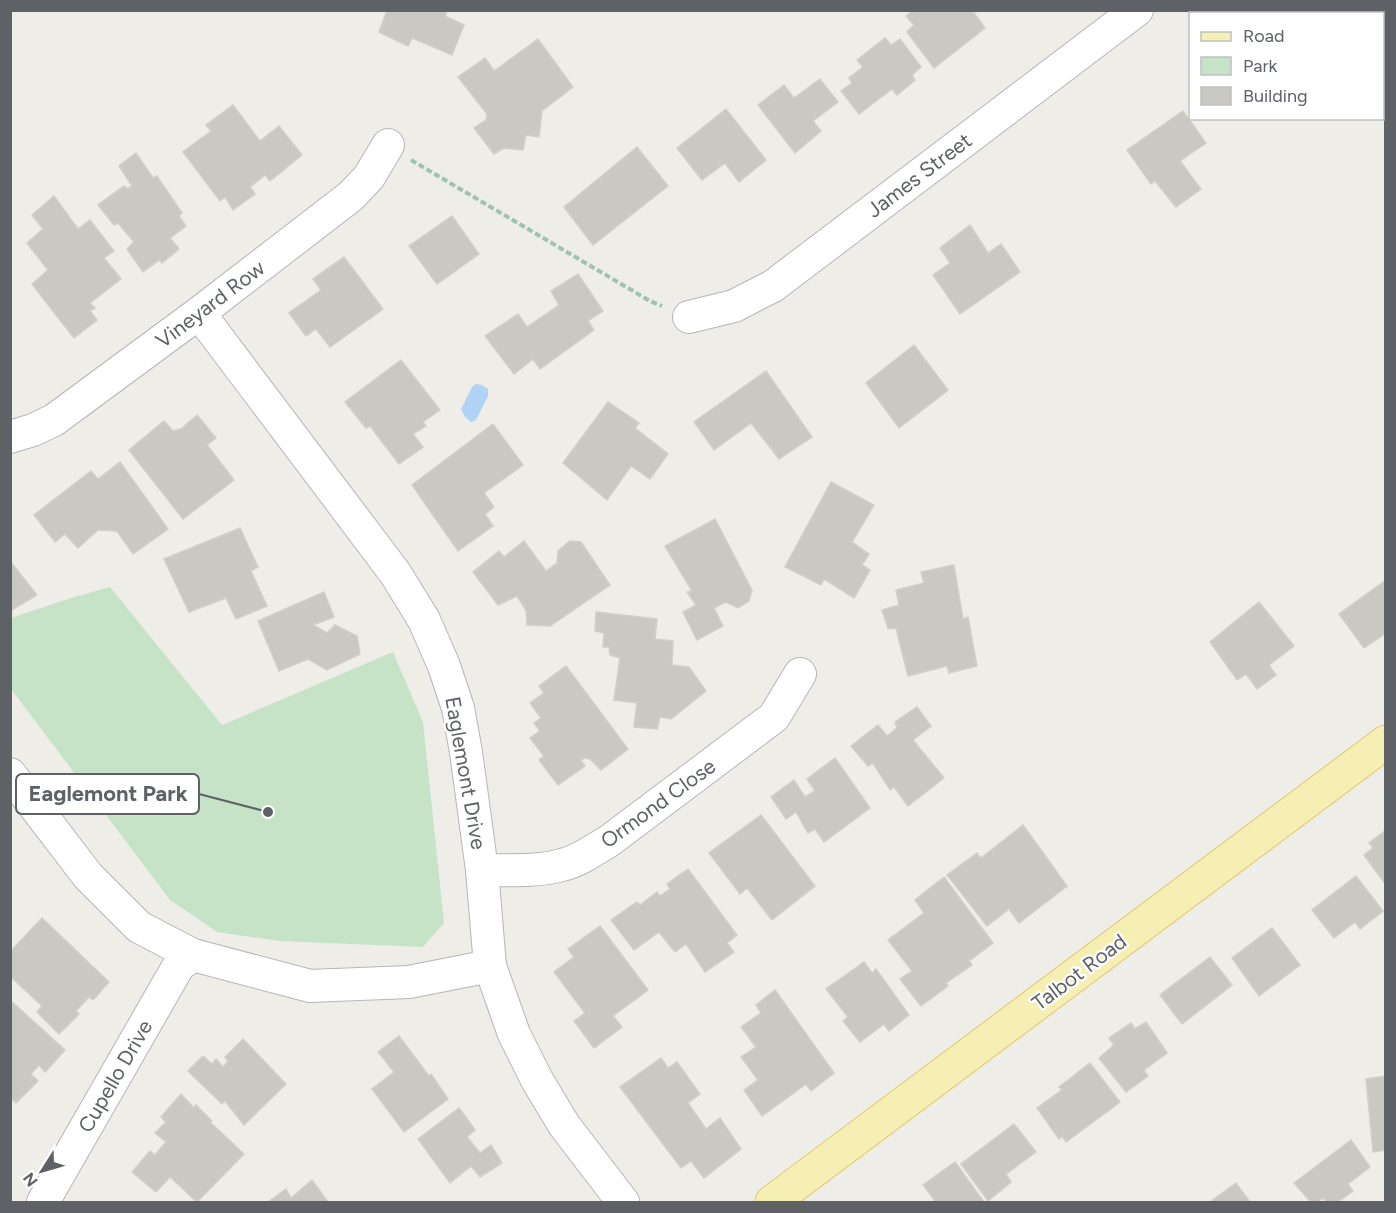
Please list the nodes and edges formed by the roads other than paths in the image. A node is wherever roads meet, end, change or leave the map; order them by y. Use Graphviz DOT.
graph roads {
  1 [pos="1137,10"];
  2 [pos="388,145"];
  3 [pos="198,313"];
  4 [pos="689,317"];
  5 [pos="10,437"];
  6 [pos="800,674"];
  7 [pos="1386,742"];
  8 [pos="10,774"];
  9 [pos="482,870"];
  10 [pos="193,955"];
  11 [pos="490,966"];
  12 [pos="43,1203"];
  13 [pos="623,1203"];
  14 [pos="772,1203"];
  1 -- 4 [label="street, James Street"];
  2 -- 3 [label="street, Vineyard Row"];
  3 -- 5 [label="street, Vineyard Row"];
  3 -- 9 [label="street, Eaglemont Drive"];
  6 -- 9 [label="street, Ormond Close"];
  7 -- 14 [label="main road, Talbot Road"];
  8 -- 10 [label="street"];
  9 -- 11 [label="street, Eaglemont Drive"];
  10 -- 11 [label="street"];
  10 -- 12 [label="street, Cupello Drive"];
  11 -- 13 [label="street, Eaglemont Drive"];
}
